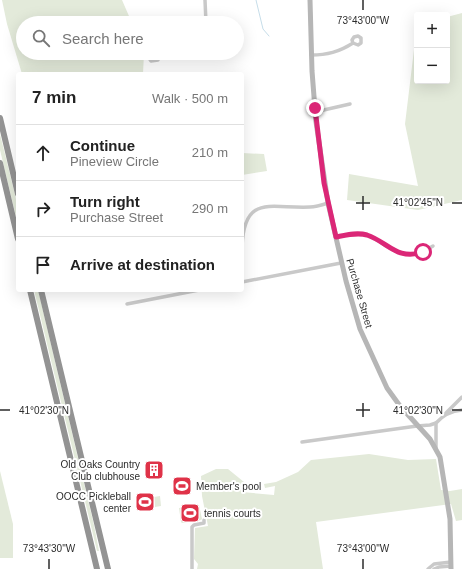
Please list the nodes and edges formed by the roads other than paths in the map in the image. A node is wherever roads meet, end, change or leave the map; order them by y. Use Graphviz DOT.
graph roads {
  1 [pos="205,0"];
  2 [pos="310,0"];
  3 [pos="206,16"];
  4 [pos="353,43"];
  5 [pos="311,56"];
  6 [pos="350,104"];
  7 [pos="315,112"];
  8 [pos="0,118"];
  9 [pos="0,163"];
  10 [pos="16,186"];
  11 [pos="328,203"];
  12 [pos="244,226"];
  13 [pos="16,231"];
  14 [pos="336,237"];
  15 [pos="433,246"];
  16 [pos="342,263"];
  17 [pos="244,282"];
  18 [pos="30,292"];
  19 [pos="41,292"];
  20 [pos="189,292"];
  21 [pos="127,304"];
  22 [pos="462,397"];
  23 [pos="462,410"];
  24 [pos="443,416"];
  25 [pos="436,423"];
  26 [pos="418,426"];
  27 [pos="302,442"];
  28 [pos="436,448"];
  29 [pos="204,520"];
  30 [pos="451,566"];
  31 [pos="434,567"];
  32 [pos="97,569"];
  33 [pos="108,569"];
  34 [pos="192,569"];
  35 [pos="428,569"];
  1 -- 3 [label="street"];
  2 -- 5 [label="main road, Purchase Street"];
  4 -- 5 [label="street"];
  5 -- 7 [label="main road, Purchase Street"];
  6 -- 7 [label="street"];
  7 -- 11 [label="main road, Purchase Street"];
  8 -- 10 [label="highway"];
  9 -- 13 [label="highway"];
  11 -- 12 [label="street"];
  11 -- 14 [label="main road, Purchase Street"];
  14 -- 15 [label="street"];
  14 -- 16 [label="main road, Purchase Street"];
  16 -- 17 [label="street"];
  16 -- 26 [label="main road, Purchase Street"];
  18 -- 32 [label="highway"];
  19 -- 33 [label="highway"];
  20 -- 21 [label="street"];
  22 -- 24 [label="street"];
  23 -- 24 [label="street"];
  24 -- 25 [label="street"];
  25 -- 26 [label="street"];
  25 -- 28 [label="street"];
  26 -- 27 [label="street"];
  26 -- 28 [label="main road, Purchase Street"];
  28 -- 30 [label="main road, Purchase Street"];
  29 -- 34 [label="street"];
  30 -- 31 [label="street"];
  31 -- 35 [label="street"];
}
